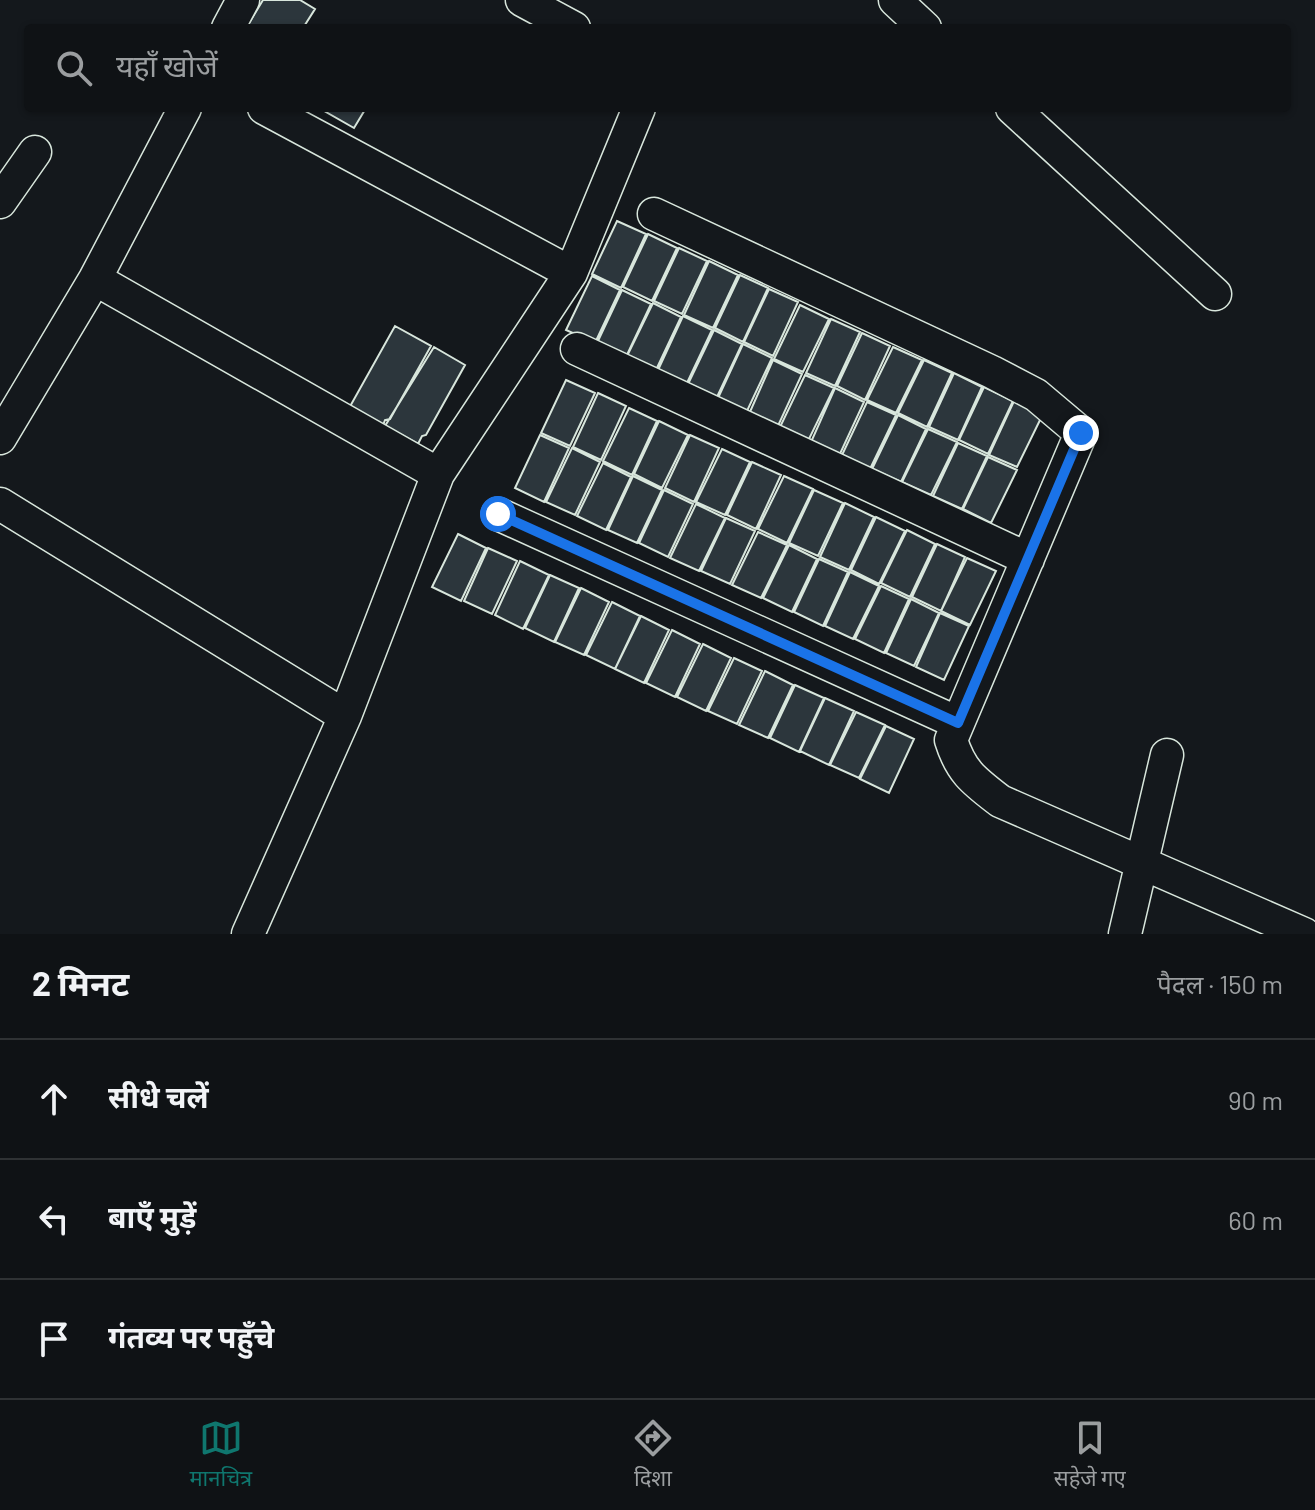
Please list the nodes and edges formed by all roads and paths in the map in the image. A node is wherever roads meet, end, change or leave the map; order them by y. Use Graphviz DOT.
graph roads {
  1 [pos="243,0"];
  2 [pos="522,0"];
  3 [pos="895,0"];
  4 [pos="230,24"];
  5 [pos="567,24"];
  6 [pos="921,24"];
  7 [pos="183,112"];
  8 [pos="271,112"];
  9 [pos="637,112"];
  10 [pos="1016,112"];
  11 [pos="35,152"];
  12 [pos="0,202"];
  13 [pos="654,214"];
  14 [pos="571,273"];
  15 [pos="95,279"];
  16 [pos="1215,294"];
  17 [pos="577,349"];
  18 [pos="0,438"];
  19 [pos="438,474"];
  20 [pos="0,504"];
  21 [pos="498,514"];
  22 [pos="1028,559"];
  23 [pos="345,716"];
  24 [pos="958,723"];
  25 [pos="1167,755"];
  26 [pos="1142,863"];
  27 [pos="248,934"];
  28 [pos="1125,934"];
  29 [pos="1304,934"];
  1 -- 4 [label="street"];
  2 -- 5 [label="street"];
  3 -- 6 [label="street"];
  7 -- 15 [label="street"];
  8 -- 14 [label="street"];
  9 -- 14 [label="street"];
  10 -- 16 [label="street"];
  11 -- 12 [label="street"];
  13 -- 22 [label="street"];
  14 -- 19 [label="street"];
  15 -- 18 [label="street"];
  15 -- 19 [label="street"];
  17 -- 22 [label="street"];
  19 -- 23 [label="street"];
  20 -- 23 [label="street"];
  21 -- 24 [label="street"];
  22 -- 24 [label="street"];
  23 -- 27 [label="street"];
  24 -- 26 [label="street"];
  25 -- 26 [label="street"];
  26 -- 28 [label="street"];
  26 -- 29 [label="street"];
}
